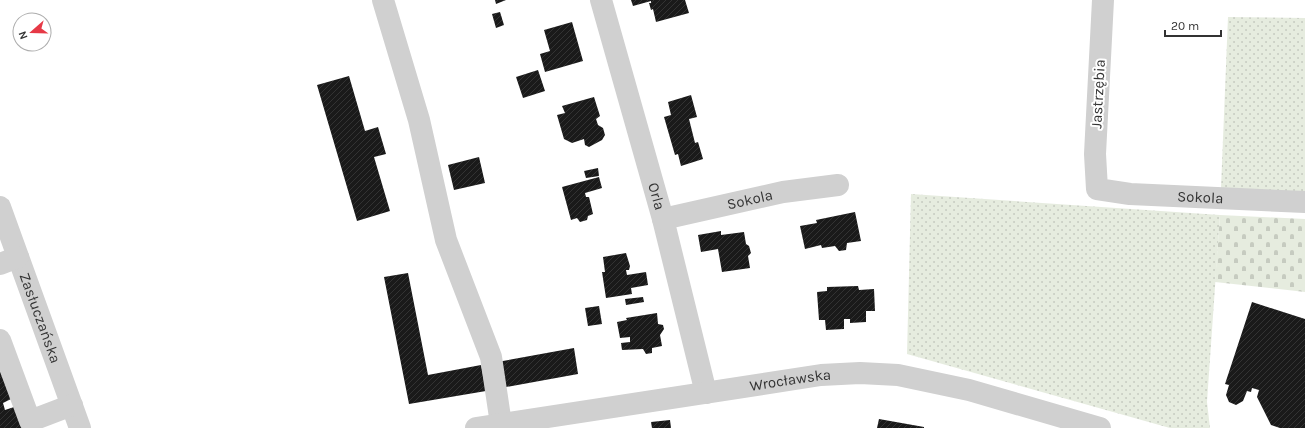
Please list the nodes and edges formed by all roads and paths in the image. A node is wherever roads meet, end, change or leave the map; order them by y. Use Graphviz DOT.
graph roads {
  1 [pos="383,0"];
  2 [pos="601,0"];
  3 [pos="1103,0"];
  4 [pos="838,185"];
  5 [pos="1097,188"];
  6 [pos="1305,202"];
  7 [pos="0,207"];
  8 [pos="663,220"];
  9 [pos="9,261"];
  10 [pos="0,340"];
  11 [pos="706,393"];
  12 [pos="72,405"];
  13 [pos="547,422"];
  14 [pos="1067,423"];
  15 [pos="500,424"];
  16 [pos="80,428"];
  17 [pos="476,428"];
  18 [pos="1100,428"];
  1 -- 15 [label="street"];
  2 -- 8 [label="street, Orla"];
  3 -- 5 [label="street, Jastrzębia"];
  4 -- 8 [label="street, Sokola"];
  5 -- 6 [label="street, Sokola"];
  7 -- 9 [label="street, Zasłuczańska"];
  8 -- 11 [label="street, Orla"];
  9 -- 12 [label="street, Zasłuczańska"];
  10 -- 12 [label="street"];
  11 -- 13 [label="street, Wrocławska"];
  11 -- 14 [label="street, Wrocławska"];
  12 -- 16 [label="street, Zasłuczańska"];
  13 -- 15 [label="street, Wrocławska"];
  14 -- 18 [label="street, Wrocławska"];
  15 -- 17 [label="street, Wrocławska"];
}
